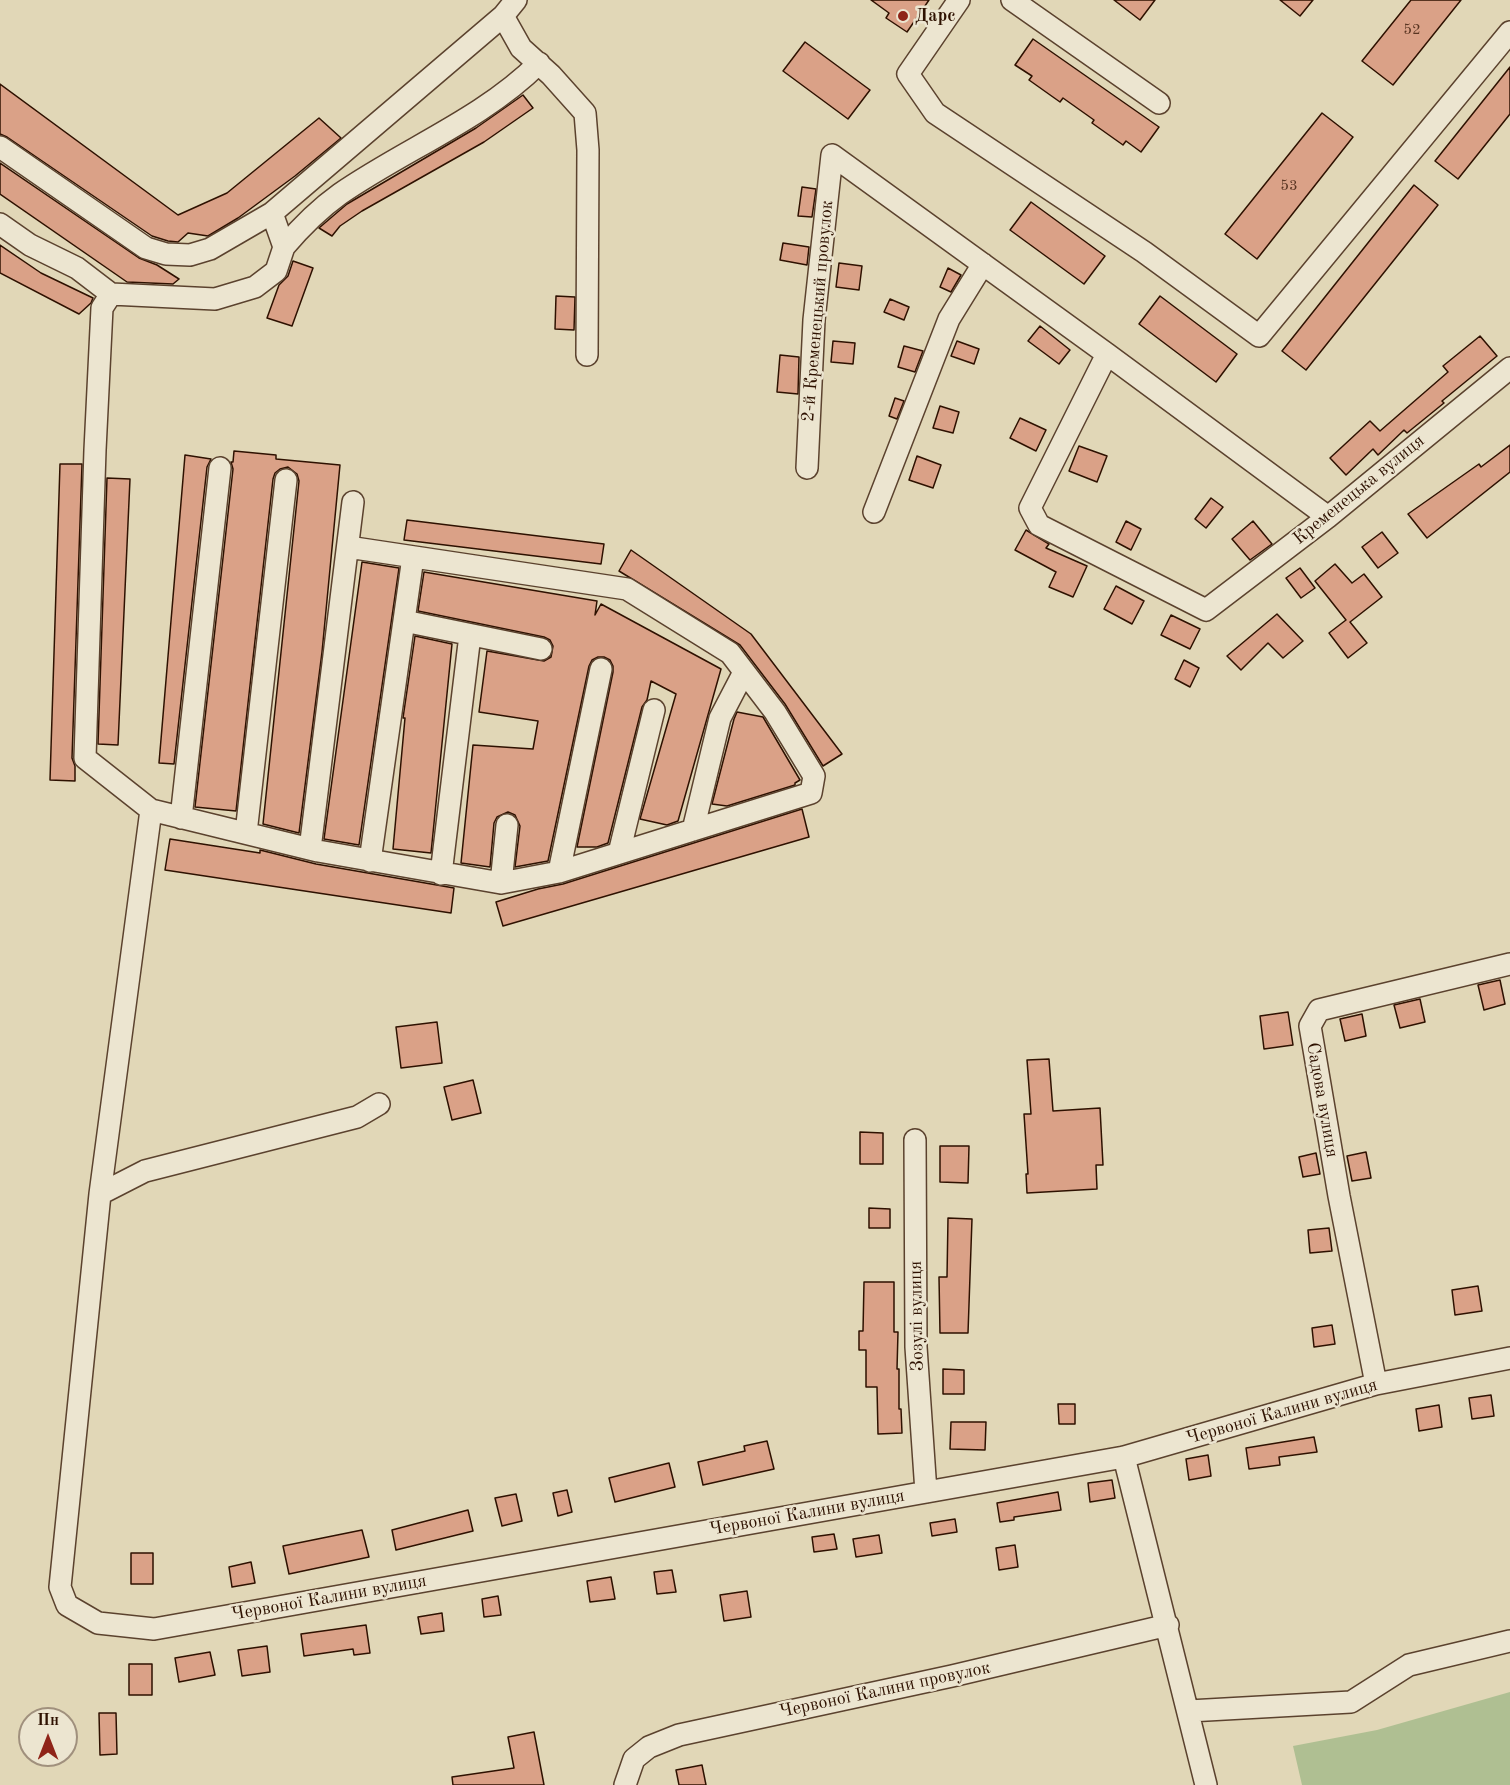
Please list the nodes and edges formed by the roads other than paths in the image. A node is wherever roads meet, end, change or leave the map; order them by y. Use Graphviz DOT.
graph roads {
  1 [pos="959,0"];
  2 [pos="1012,0"];
  3 [pos="510,8"];
  4 [pos="1510,32"];
  5 [pos="538,63"];
  6 [pos="1159,103"];
  7 [pos="0,147"];
  8 [pos="272,213"];
  9 [pos="0,224"];
  10 [pos="284,247"];
  11 [pos="983,264"];
  12 [pos="111,294"];
  13 [pos="1107,354"];
  14 [pos="587,355"];
  15 [pos="1510,368"];
  16 [pos="220,468"];
  17 [pos="807,468"];
  18 [pos="286,480"];
  19 [pos="353,502"];
  20 [pos="874,512"];
  21 [pos="1328,518"];
  22 [pos="348,547"];
  23 [pos="413,557"];
  24 [pos="404,621"];
  25 [pos="470,635"];
  26 [pos="541,649"];
  27 [pos="601,669"];
  28 [pos="744,672"];
  29 [pos="654,710"];
  30 [pos="152,810"];
  31 [pos="181,818"];
  32 [pos="507,825"];
  33 [pos="693,830"];
  34 [pos="246,833"];
  35 [pos="309,849"];
  36 [pos="619,853"];
  37 [pos="370,861"];
  38 [pos="559,872"];
  39 [pos="441,874"];
  40 [pos="501,883"];
  41 [pos="1510,964"];
  42 [pos="379,1104"];
  43 [pos="915,1140"];
  44 [pos="100,1194"];
  45 [pos="1510,1358"];
  46 [pos="1376,1384"];
  47 [pos="1124,1457"];
  48 [pos="926,1492"];
  49 [pos="1168,1625"];
  50 [pos="1510,1641"];
  51 [pos="1189,1711"];
  52 [pos="625,1785"];
  53 [pos="1206,1785"];
  1 -- 4 [label="street"];
  2 -- 6 [label="street"];
  3 -- 5 [label="street"];
  3 -- 8 [label="street"];
  5 -- 10 [label="street"];
  5 -- 14 [label="street"];
  7 -- 8 [label="street"];
  8 -- 10 [label="street"];
  9 -- 12 [label="street"];
  10 -- 12 [label="street"];
  11 -- 13 [label="street"];
  11 -- 17 [label="street, 2-й Кременецький провулок"];
  11 -- 20 [label="street"];
  12 -- 30 [label="street"];
  13 -- 21 [label="street"];
  13 -- 21 [label="street, Кременецька вулиця"];
  15 -- 21 [label="street, Кременецька вулиця"];
  16 -- 31 [label="street"];
  18 -- 34 [label="street"];
  19 -- 22 [label="street"];
  22 -- 23 [label="street"];
  22 -- 35 [label="street"];
  23 -- 24 [label="street"];
  23 -- 28 [label="street"];
  24 -- 25 [label="street"];
  24 -- 37 [label="street"];
  25 -- 26 [label="street"];
  25 -- 39 [label="street"];
  27 -- 38 [label="street"];
  28 -- 33 [label="street"];
  28 -- 33 [label="street"];
  29 -- 36 [label="street"];
  30 -- 31 [label="street"];
  30 -- 44 [label="street"];
  31 -- 34 [label="street"];
  32 -- 40 [label="street"];
  33 -- 36 [label="street"];
  34 -- 35 [label="street"];
  35 -- 37 [label="street"];
  36 -- 38 [label="street"];
  37 -- 39 [label="street"];
  38 -- 40 [label="street"];
  39 -- 40 [label="street"];
  41 -- 46 [label="street, Садова вулиця"];
  42 -- 44 [label="street"];
  43 -- 48 [label="street, Зозулі вулиця"];
  44 -- 48 [label="street, Червоної Калини вулиця"];
  45 -- 46 [label="street, Червоної Калини вулиця"];
  46 -- 47 [label="street, Червоної Калини вулиця"];
  47 -- 48 [label="street, Червоної Калини вулиця"];
  47 -- 49 [label="street"];
  49 -- 51 [label="street"];
  49 -- 52 [label="street, Червоної Калини провулок"];
  50 -- 51 [label="street"];
  51 -- 53 [label="street"];
}
